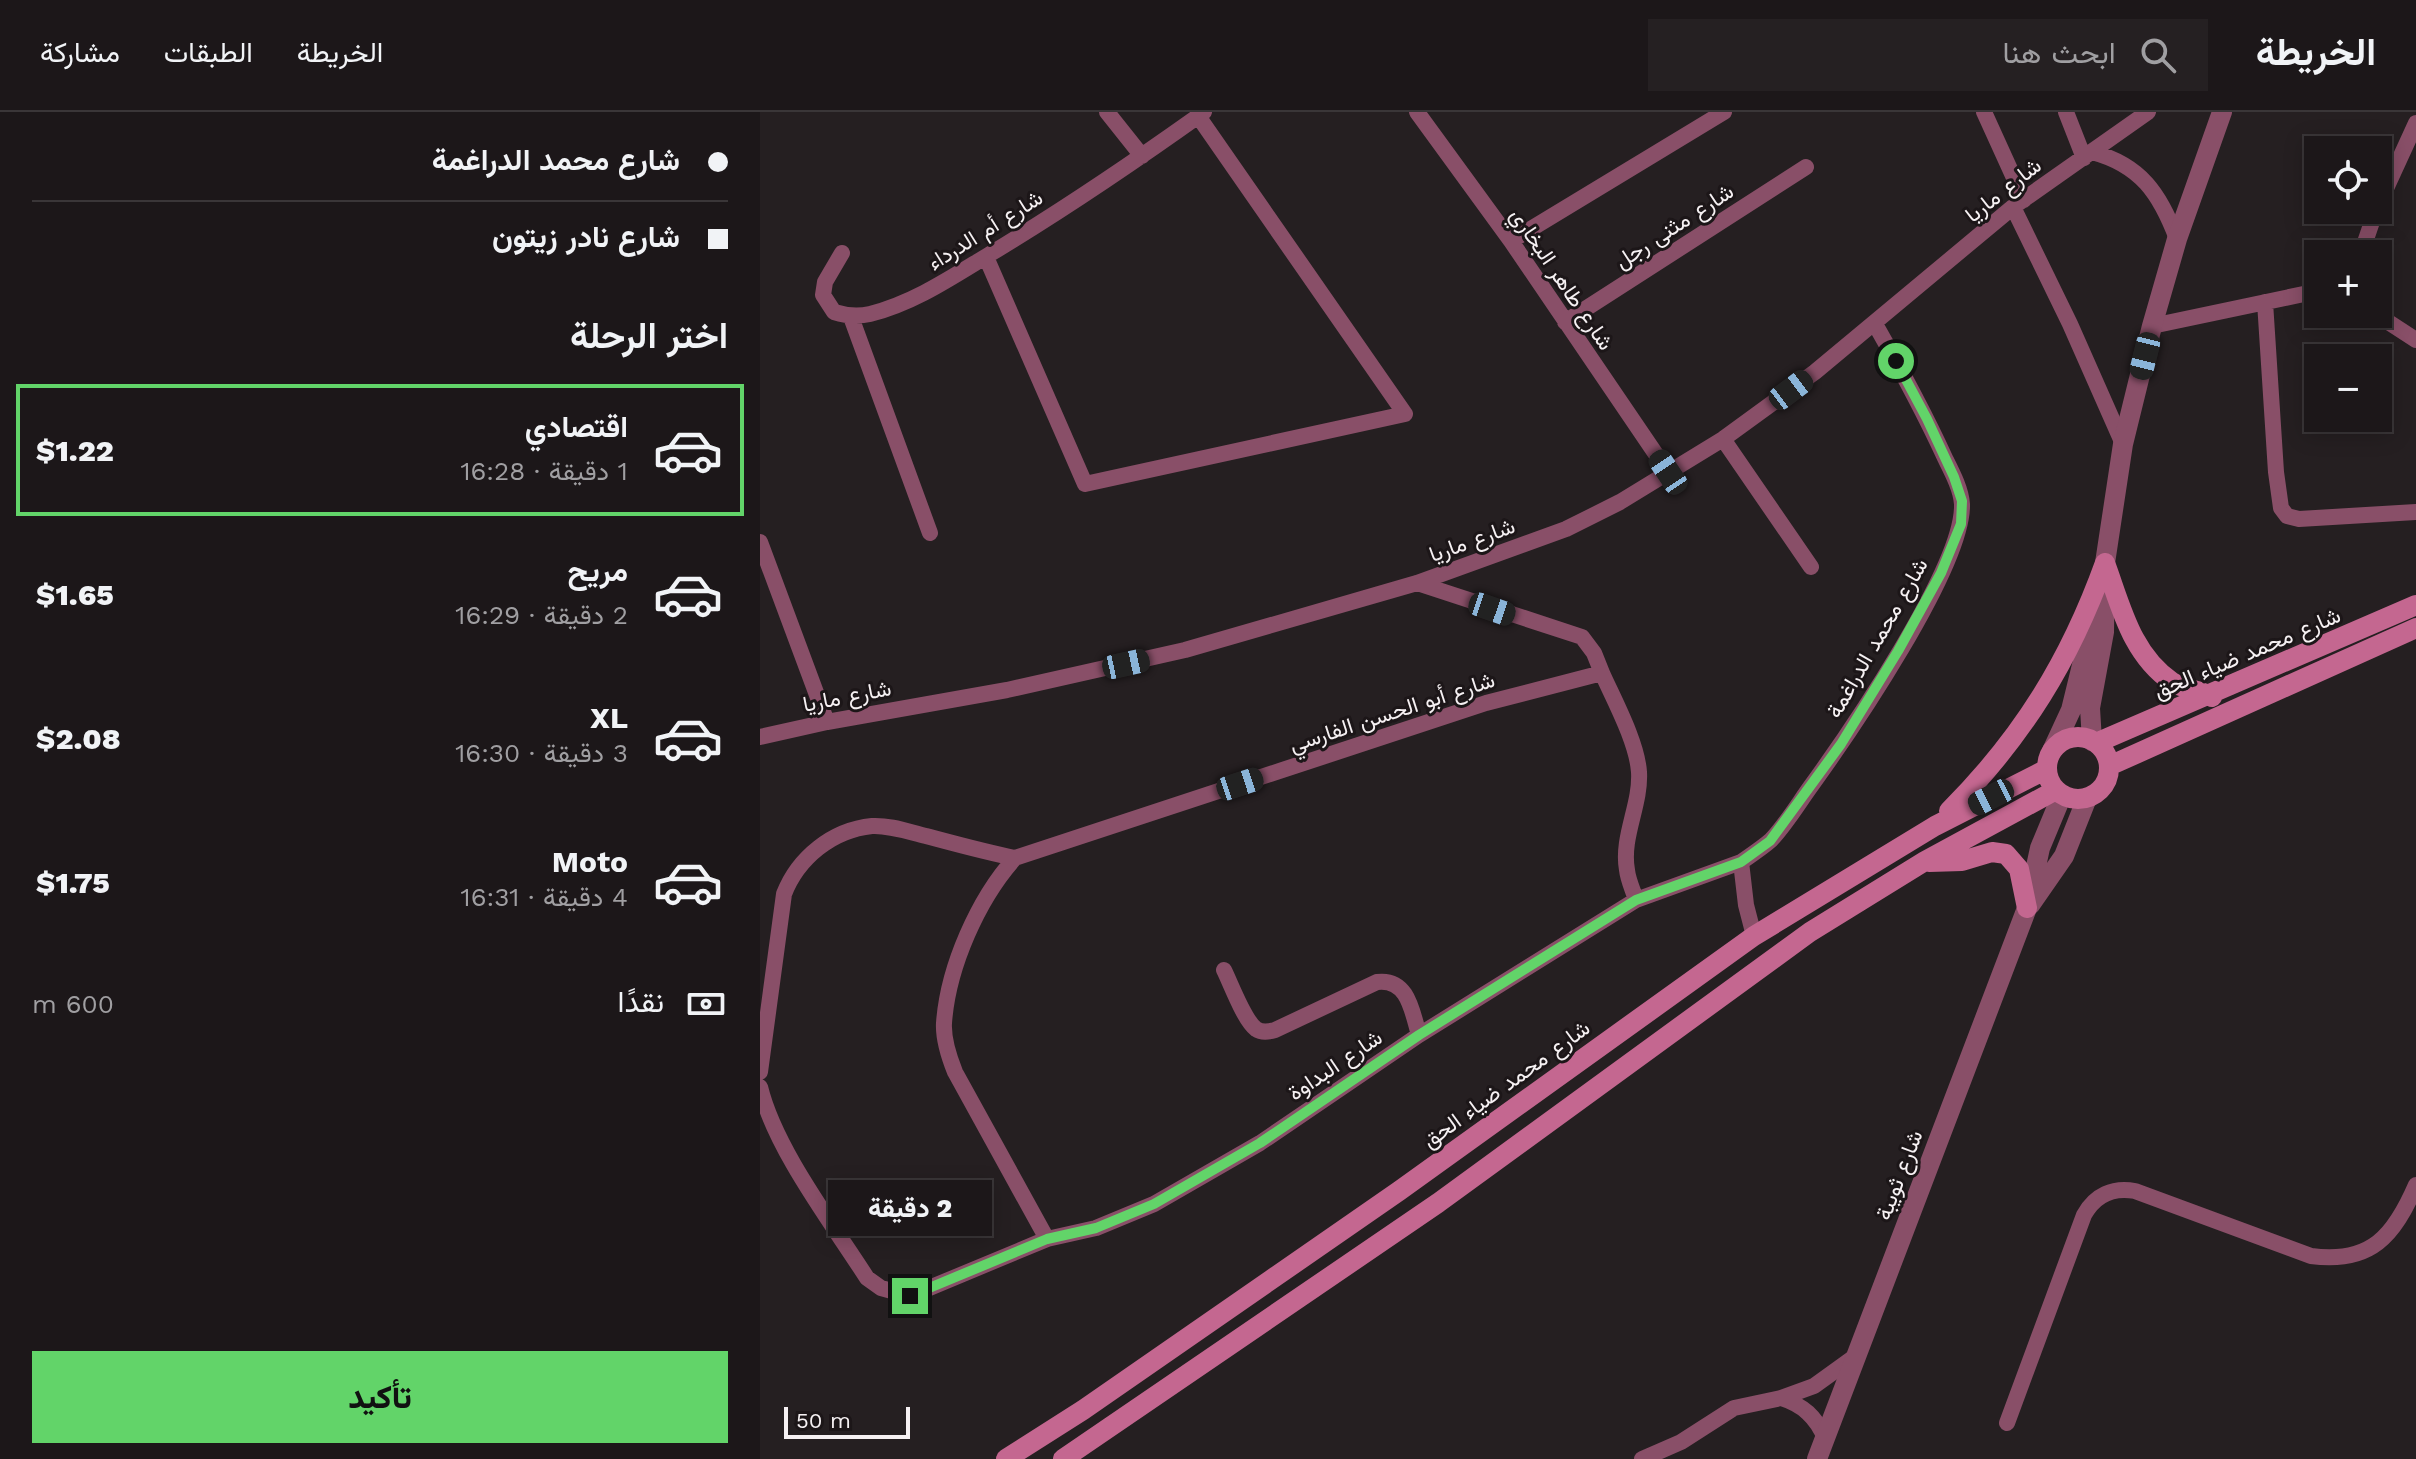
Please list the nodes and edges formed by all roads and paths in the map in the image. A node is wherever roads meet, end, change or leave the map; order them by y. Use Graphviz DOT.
graph roads {
  1 [pos="1107,112"];
  2 [pos="1724,112"];
  3 [pos="1984,112"];
  4 [pos="2066,112"];
  5 [pos="2148,112"];
  6 [pos="2222,112"];
  7 [pos="1419,113"];
  8 [pos="1201,114"];
  9 [pos="2416,123"];
  10 [pos="2088,155"];
  11 [pos="1142,156"];
  12 [pos="1806,167"];
  13 [pos="2392,175"];
  14 [pos="2018,204"];
  15 [pos="2177,239"];
  16 [pos="1511,241"];
  17 [pos="842,253"];
  18 [pos="986,257"];
  19 [pos="2304,294"];
  20 [pos="2265,302"];
  21 [pos="851,317"];
  22 [pos="1565,322"];
  23 [pos="1875,324"];
  24 [pos="2392,324"];
  25 [pos="2152,326"];
  26 [pos="2416,340"];
  27 [pos="1723,439"];
  28 [pos="2123,444"];
  29 [pos="1668,472"];
  30 [pos="2416,512"];
  31 [pos="930,533"];
  32 [pos="760,542"];
  33 [pos="2105,563"];
  34 [pos="1811,567"];
  35 [pos="1417,583"];
  36 [pos="2102,603"];
  37 [pos="2416,605"];
  38 [pos="2416,628"];
  39 [pos="1602,673"];
  40 [pos="2211,695"];
  41 [pos="2221,715"];
  42 [pos="827,722"];
  43 [pos="760,737"];
  44 [pos="2094,742"];
  45 [pos="2050,760"];
  46 [pos="2109,766"];
  47 [pos="2059,793"];
  48 [pos="2087,798"];
  49 [pos="1935,826"];
  50 [pos="1015,858"];
  51 [pos="1925,861"];
  52 [pos="1741,862"];
  53 [pos="1636,900"];
  54 [pos="2027,908"];
  55 [pos="1754,936"];
  56 [pos="1224,970"];
  57 [pos="1419,1035"];
  58 [pos="760,1072"];
  59 [pos="760,1087"];
  60 [pos="2416,1185"];
  61 [pos="1047,1239"];
  62 [pos="1857,1355"];
  63 [pos="1781,1398"];
  64 [pos="2007,1423"];
  65 [pos="1825,1438"];
  66 [pos="1680,1451"];
  67 [pos="1006,1459"];
  68 [pos="1063,1459"];
  69 [pos="1642,1459"];
  70 [pos="1817,1459"];
  1 -- 11 [label="street"];
  2 -- 16 [label="street"];
  3 -- 14 [label="street"];
  4 -- 10 [label="street"];
  5 -- 10 [label="street, شارع ماريا"];
  6 -- 15 [label="street"];
  7 -- 16 [label="street, شارع طاهر البخاري"];
  8 -- 11 [label="street, شارع أم الدرداء"];
  8 -- 18 [label="street"];
  9 -- 13 [label="street"];
  10 -- 14 [label="street, شارع ماريا"];
  10 -- 15 [label="street"];
  11 -- 18 [label="street, شارع أم الدرداء"];
  12 -- 22 [label="street, شارع مثنى رجل"];
  14 -- 23 [label="street, شارع ماريا"];
  14 -- 28 [label="street"];
  15 -- 25 [label="street"];
  16 -- 22 [label="street, شارع طاهر البخاري"];
  17 -- 21 [label="street"];
  18 -- 21 [label="street, شارع أم الدرداء"];
  19 -- 20 [label="street"];
  20 -- 25 [label="street"];
  20 -- 30 [label="street"];
  21 -- 31 [label="street"];
  22 -- 29 [label="street, شارع طاهر البخاري"];
  23 -- 27 [label="street, شارع ماريا"];
  23 -- 52 [label="street, شارع محمد الدراغمة"];
  24 -- 26 [label="street"];
  25 -- 28 [label="street"];
  27 -- 29 [label="street, شارع ماريا"];
  27 -- 34 [label="street"];
  28 -- 33 [label="street"];
  29 -- 35 [label="street, شارع ماريا"];
  32 -- 42 [label="street"];
  33 -- 36 [label="street"];
  33 -- 40 [label="main road"];
  33 -- 49 [label="main road"];
  35 -- 39 [label="street"];
  35 -- 42 [label="street, شارع ماريا"];
  36 -- 44 [label="street"];
  36 -- 45 [label="street"];
  37 -- 40 [label="main road, شارع محمد ضياء الحق"];
  38 -- 41 [label="main road, شارع محمد ضياء الحق"];
  39 -- 50 [label="street, شارع أبو الحسن الفارسي"];
  39 -- 53 [label="street"];
  40 -- 41 [label="main road"];
  40 -- 44 [label="main road, شارع محمد ضياء الحق"];
  41 -- 46 [label="main road, شارع محمد ضياء الحق"];
  42 -- 43 [label="street, شارع ماريا"];
  44 -- 45 [label="main road"];
  44 -- 46 [label="main road"];
  45 -- 47 [label="main road"];
  45 -- 49 [label="main road, شارع محمد ضياء الحق"];
  46 -- 48 [label="main road"];
  47 -- 48 [label="main road"];
  47 -- 51 [label="main road"];
  47 -- 54 [label="street, شارع ثويبة"];
  48 -- 54 [label="street, شارع ثويبة"];
  49 -- 55 [label="main road, شارع محمد ضياء الحق"];
  50 -- 58 [label="street"];
  50 -- 61 [label="street"];
  51 -- 54 [label="main road"];
  51 -- 68 [label="main road"];
  52 -- 53 [label="street"];
  52 -- 55 [label="street"];
  53 -- 57 [label="street, شارع البداوة"];
  54 -- 62 [label="street, شارع ثويبة"];
  55 -- 67 [label="main road, شارع محمد ضياء الحق"];
  56 -- 57 [label="street"];
  57 -- 61 [label="street, شارع البداوة"];
  59 -- 61 [label="street, شارع البداوة"];
  60 -- 64 [label="street"];
  62 -- 63 [label="street"];
  62 -- 65 [label="street, شارع ثويبة"];
  63 -- 65 [label="street"];
  63 -- 66 [label="street"];
  65 -- 70 [label="street, شارع ثويبة"];
  66 -- 69 [label="street"];
}
